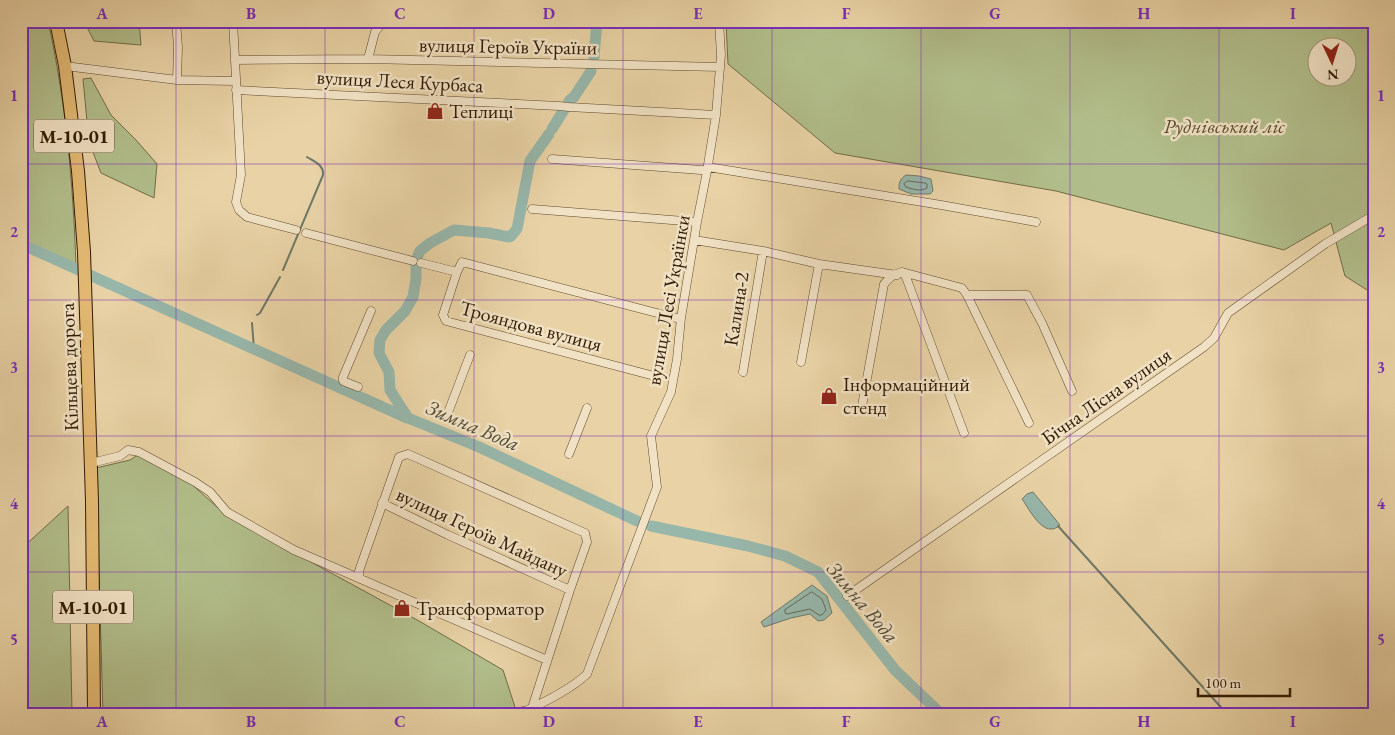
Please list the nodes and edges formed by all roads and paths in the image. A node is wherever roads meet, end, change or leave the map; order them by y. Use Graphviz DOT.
graph roads {
  1 [pos="56,21"];
  2 [pos="176,21"];
  3 [pos="232,21"];
  4 [pos="384,21"];
  5 [pos="719,21"];
  6 [pos="368,59"];
  7 [pos="235,60"];
  8 [pos="65,66"];
  9 [pos="720,67"];
  10 [pos="177,80"];
  11 [pos="236,81"];
  12 [pos="236,90"];
  13 [pos="716,115"];
  14 [pos="552,159"];
  15 [pos="708,169"];
  16 [pos="532,209"];
  17 [pos="1374,215"];
  18 [pos="697,222"];
  19 [pos="1036,222"];
  20 [pos="296,230"];
  21 [pos="306,233"];
  22 [pos="694,240"];
  23 [pos="762,251"];
  24 [pos="819,264"];
  25 [pos="457,272"];
  26 [pos="894,274"];
  27 [pos="904,275"];
  28 [pos="967,295"];
  29 [pos="371,311"];
  30 [pos="681,318"];
  31 [pos="470,355"];
  32 [pos="801,362"];
  33 [pos="743,372"];
  34 [pos="658,377"];
  35 [pos="358,387"];
  36 [pos="1072,391"];
  37 [pos="862,406"];
  38 [pos="587,408"];
  39 [pos="450,410"];
  40 [pos="1029,423"];
  41 [pos="964,433"];
  42 [pos="569,454"];
  43 [pos="91,463"];
  44 [pos="382,503"];
  45 [pos="359,578"];
  46 [pos="570,590"];
  47 [pos="847,596"];
  48 [pos="547,660"];
  49 [pos="525,712"];
  50 [pos="94,714"];
  1 -- 8 [label="highway, Кільцева дорога / М-10-01"];
  2 -- 10 [label="street"];
  3 -- 7 [label="street"];
  4 -- 6 [label="street"];
  5 -- 9 [label="street, вулиця Лесі Українки"];
  6 -- 7 [label="street, вулиця Героїв України"];
  6 -- 9 [label="street, вулиця Героїв України"];
  7 -- 11 [label="street"];
  8 -- 10 [label="street"];
  8 -- 43 [label="highway, Кільцева дорога / М-10-01"];
  9 -- 13 [label="street, вулиця Лесі Українки"];
  10 -- 11 [label="street"];
  11 -- 12 [label="street"];
  12 -- 13 [label="street, вулиця Леся Курбаса"];
  12 -- 20 [label="street"];
  13 -- 15 [label="street, вулиця Лесі Українки"];
  14 -- 15 [label="street"];
  15 -- 18 [label="street, вулиця Лесі Українки"];
  15 -- 19 [label="street"];
  16 -- 18 [label="street"];
  17 -- 47 [label="street, Бічна Лісна вулиця"];
  18 -- 22 [label="street, вулиця Лесі Українки"];
  21 -- 25 [label="street, Трояндова вулиця"];
  22 -- 23 [label="street"];
  22 -- 30 [label="street, вулиця Лесі Українки"];
  23 -- 24 [label="street"];
  23 -- 33 [label="street, Калина-2"];
  24 -- 26 [label="street"];
  24 -- 32 [label="street"];
  25 -- 30 [label="street, Трояндова вулиця"];
  25 -- 34 [label="street, Трояндова вулиця"];
  26 -- 27 [label="street"];
  26 -- 37 [label="street"];
  27 -- 28 [label="street"];
  27 -- 41 [label="street"];
  28 -- 36 [label="street"];
  28 -- 40 [label="street"];
  29 -- 35 [label="street"];
  30 -- 49 [label="street, вулиця Лесі Українки"];
  31 -- 39 [label="street"];
  38 -- 42 [label="street"];
  43 -- 45 [label="street"];
  43 -- 50 [label="highway, Кільцева дорога / М-10-01"];
  44 -- 45 [label="street"];
  44 -- 46 [label="street, вулиця Героїв Майдану"];
  44 -- 46 [label="street, вулиця Героїв Майдану"];
  45 -- 48 [label="street"];
  46 -- 48 [label="street"];
  48 -- 49 [label="street"];
}
